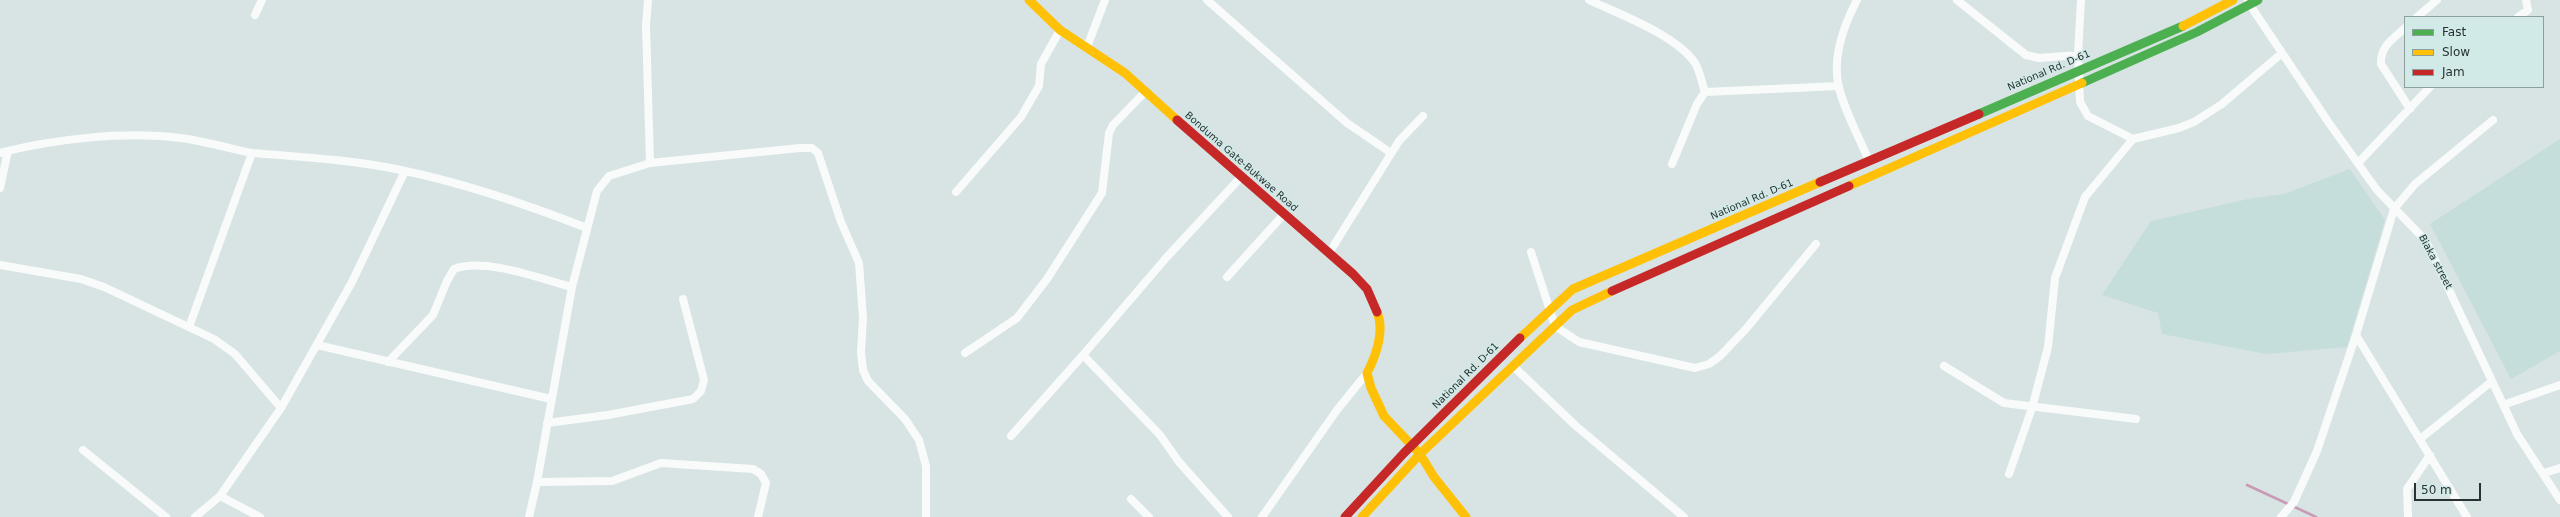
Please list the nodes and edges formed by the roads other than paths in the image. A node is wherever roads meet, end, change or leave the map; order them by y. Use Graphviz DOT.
graph roads {
  1 [pos="262,0"];
  2 [pos="648,0"];
  3 [pos="1029,0"];
  4 [pos="1105,0"];
  5 [pos="1208,0"];
  6 [pos="1589,0"];
  7 [pos="1857,0"];
  8 [pos="1956,0"];
  9 [pos="2081,0"];
  10 [pos="2233,0"];
  11 [pos="2258,0"];
  12 [pos="2437,0"];
  13 [pos="2526,0"];
  14 [pos="2248,3"];
  15 [pos="255,15"];
  16 [pos="2419,16"];
  17 [pos="2519,16"];
  18 [pos="2404,29"];
  19 [pos="1060,30"];
  20 [pos="1087,47"];
  21 [pos="2282,53"];
  22 [pos="2078,55"];
  23 [pos="2078,70"];
  24 [pos="2079,84"];
  25 [pos="1839,86"];
  26 [pos="2429,88"];
  27 [pos="1145,92"];
  28 [pos="1705,92"];
  29 [pos="2410,109"];
  30 [pos="1423,116"];
  31 [pos="2493,120"];
  32 [pos="2132,138"];
  33 [pos="4,152"];
  34 [pos="252,153"];
  35 [pos="1391,153"];
  36 [pos="1869,161"];
  37 [pos="2358,162"];
  38 [pos="650,163"];
  39 [pos="1672,164"];
  40 [pos="405,171"];
  41 [pos="1241,177"];
  42 [pos="0,188"];
  43 [pos="956,192"];
  44 [pos="2394,209"];
  45 [pos="1284,214"];
  46 [pos="587,228"];
  47 [pos="1816,244"];
  48 [pos="1531,252"];
  49 [pos="1328,253"];
  50 [pos="0,264"];
  51 [pos="1227,277"];
  52 [pos="572,287"];
  53 [pos="683,299"];
  54 [pos="1549,309"];
  55 [pos="1555,326"];
  56 [pos="189,327"];
  57 [pos="2356,335"];
  58 [pos="317,345"];
  59 [pos="965,354"];
  60 [pos="1083,355"];
  61 [pos="388,362"];
  62 [pos="1513,366"];
  63 [pos="1944,366"];
  64 [pos="1367,373"];
  65 [pos="2491,382"];
  66 [pos="2560,385"];
  67 [pos="551,398"];
  68 [pos="2503,405"];
  69 [pos="281,408"];
  70 [pos="2032,408"];
  71 [pos="2136,419"];
  72 [pos="547,423"];
  73 [pos="1011,436"];
  74 [pos="2420,439"];
  75 [pos="1412,445"];
  76 [pos="83,450"];
  77 [pos="1420,454"];
  78 [pos="2430,455"];
  79 [pos="2560,468"];
  80 [pos="2544,473"];
  81 [pos="2009,474"];
  82 [pos="537,482"];
  83 [pos="220,496"];
  84 [pos="1131,499"];
  85 [pos="2560,500"];
  86 [pos="166,517"];
  87 [pos="195,517"];
  88 [pos="260,517"];
  89 [pos="529,517"];
  90 [pos="758,517"];
  91 [pos="926,517"];
  92 [pos="1149,517"];
  93 [pos="1228,517"];
  94 [pos="1262,517"];
  95 [pos="1345,517"];
  96 [pos="1362,517"];
  97 [pos="1466,517"];
  98 [pos="1684,517"];
  99 [pos="2281,517"];
  100 [pos="2408,517"];
  101 [pos="2467,517"];
  1 -- 15 [label="street"];
  2 -- 38 [label="street"];
  3 -- 19 [label="main road, Bonduma Gate-Bukwae Road"];
  4 -- 20 [label="street"];
  5 -- 35 [label="street"];
  6 -- 28 [label="street"];
  7 -- 25 [label="street"];
  8 -- 22 [label="street"];
  9 -- 22 [label="street"];
  10 -- 23 [label="main road, National Rd. D-61"];
  11 -- 14 [label="main road"];
  12 -- 16 [label="street"];
  13 -- 17 [label="street"];
  14 -- 21 [label="street, Biaka street"];
  14 -- 24 [label="main road"];
  18 -- 29 [label="street"];
  19 -- 20 [label="main road, Bonduma Gate-Bukwae Road"];
  19 -- 43 [label="street"];
  20 -- 27 [label="main road, Bonduma Gate-Bukwae Road"];
  21 -- 32 [label="street"];
  21 -- 37 [label="street, Biaka street"];
  22 -- 23 [label="street"];
  23 -- 24 [label="street"];
  23 -- 36 [label="main road, National Rd. D-61"];
  24 -- 32 [label="street"];
  24 -- 55 [label="main road"];
  25 -- 28 [label="street"];
  25 -- 36 [label="street"];
  26 -- 29 [label="street"];
  27 -- 41 [label="main road, Bonduma Gate-Bukwae Road"];
  27 -- 59 [label="street"];
  28 -- 39 [label="street"];
  29 -- 37 [label="street"];
  30 -- 35 [label="street"];
  31 -- 44 [label="street"];
  32 -- 70 [label="street"];
  33 -- 34 [label="street"];
  33 -- 42 [label="street"];
  34 -- 40 [label="street"];
  34 -- 56 [label="street"];
  35 -- 49 [label="street"];
  36 -- 54 [label="main road, National Rd. D-61"];
  37 -- 44 [label="street, Biaka street"];
  38 -- 46 [label="street"];
  38 -- 91 [label="street"];
  40 -- 46 [label="street"];
  40 -- 58 [label="street"];
  41 -- 45 [label="main road, Bonduma Gate-Bukwae Road"];
  41 -- 60 [label="street"];
  44 -- 57 [label="street"];
  44 -- 65 [label="street, Biaka street"];
  45 -- 49 [label="main road, Bonduma Gate-Bukwae Road"];
  45 -- 51 [label="street"];
  46 -- 52 [label="street"];
  47 -- 55 [label="street"];
  48 -- 54 [label="street"];
  49 -- 64 [label="main road, Bonduma Gate-Bukwae Road"];
  50 -- 56 [label="street"];
  52 -- 61 [label="street"];
  52 -- 67 [label="street"];
  53 -- 72 [label="street"];
  54 -- 55 [label="street"];
  54 -- 75 [label="main road, National Rd. D-61"];
  55 -- 62 [label="main road"];
  56 -- 69 [label="street"];
  57 -- 74 [label="street"];
  57 -- 99 [label="street"];
  58 -- 61 [label="street"];
  58 -- 69 [label="street"];
  60 -- 73 [label="street"];
  60 -- 93 [label="street"];
  61 -- 67 [label="street"];
  62 -- 77 [label="main road"];
  62 -- 98 [label="street"];
  63 -- 70 [label="street"];
  64 -- 75 [label="main road"];
  64 -- 94 [label="street, Bonduma Gate-Bukwae Road"];
  65 -- 68 [label="street, Biaka street"];
  65 -- 74 [label="street"];
  66 -- 68 [label="street"];
  67 -- 72 [label="street"];
  68 -- 80 [label="street, Biaka street"];
  69 -- 83 [label="street"];
  70 -- 71 [label="street"];
  70 -- 81 [label="street"];
  72 -- 82 [label="street"];
  74 -- 78 [label="street"];
  75 -- 77 [label="main road"];
  75 -- 95 [label="main road, National Rd. D-61"];
  76 -- 86 [label="street"];
  77 -- 96 [label="main road"];
  77 -- 97 [label="main road"];
  78 -- 100 [label="street"];
  78 -- 101 [label="street"];
  79 -- 80 [label="street"];
  80 -- 85 [label="street, Biaka street"];
  82 -- 89 [label="street"];
  82 -- 90 [label="street"];
  83 -- 87 [label="street"];
  83 -- 88 [label="street"];
  84 -- 92 [label="street"];
}
